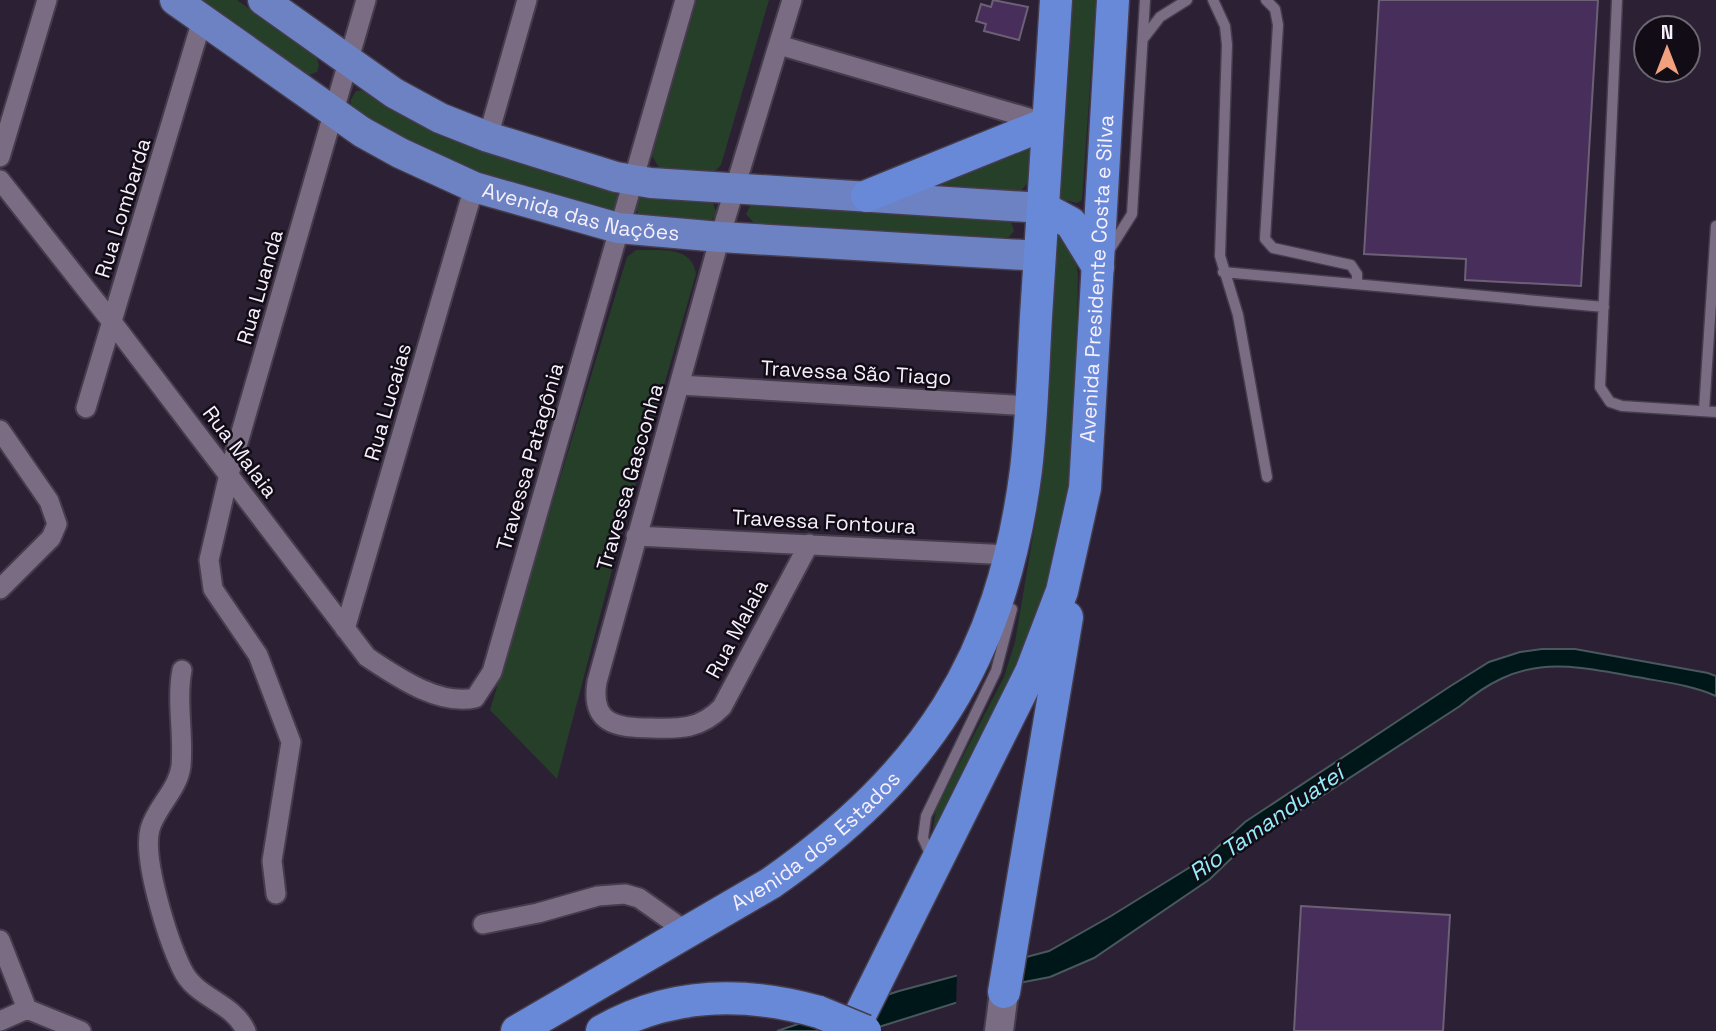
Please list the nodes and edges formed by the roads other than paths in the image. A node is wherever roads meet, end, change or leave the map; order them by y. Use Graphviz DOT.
graph roads {
  1 [pos="47,0"];
  2 [pos="175,0"];
  3 [pos="263,0"];
  4 [pos="366,0"];
  5 [pos="527,0"];
  6 [pos="685,0"];
  7 [pos="792,0"];
  8 [pos="1056,0"];
  9 [pos="1114,0"];
  10 [pos="1145,0"];
  11 [pos="1187,0"];
  12 [pos="1213,0"];
  13 [pos="1266,0"];
  14 [pos="1617,0"];
  15 [pos="202,20"];
  16 [pos="1143,39"];
  17 [pos="779,45"];
  18 [pos="349,62"];
  19 [pos="334,113"];
  20 [pos="1048,123"];
  21 [pos="488,137"];
  22 [pos="0,157"];
  23 [pos="0,180"];
  24 [pos="633,181"];
  25 [pos="474,187"];
  26 [pos="737,188"];
  27 [pos="867,196"];
  28 [pos="1043,208"];
  29 [pos="1716,226"];
  30 [pos="618,228"];
  31 [pos="720,237"];
  32 [pos="1040,256"];
  33 [pos="1098,267"];
  34 [pos="1223,272"];
  35 [pos="1357,285"];
  36 [pos="1604,307"];
  37 [pos="112,322"];
  38 [pos="679,385"];
  39 [pos="1030,407"];
  40 [pos="86,408"];
  41 [pos="1704,411"];
  42 [pos="1716,412"];
  43 [pos="0,430"];
  44 [pos="229,474"];
  45 [pos="1267,477"];
  46 [pos="636,536"];
  47 [pos="809,544"];
  48 [pos="1010,555"];
  49 [pos="1072,557"];
  50 [pos="0,589"];
  51 [pos="1012,609"];
  52 [pos="345,629"];
  53 [pos="182,670"];
  54 [pos="478,696"];
  55 [pos="612,725"];
  56 [pos="935,866"];
  57 [pos="276,894"];
  58 [pos="483,924"];
  59 [pos="687,932"];
  60 [pos="0,940"];
  61 [pos="1004,992"];
  62 [pos="27,1009"];
  63 [pos="0,1021"];
  64 [pos="612,1025"];
  65 [pos="82,1031"];
  66 [pos="246,1031"];
  67 [pos="517,1031"];
  68 [pos="852,1031"];
  69 [pos="865,1031"];
  70 [pos="999,1031"];
  1 -- 22 [label="street"];
  2 -- 15 [label="main road, Avenida das Nações"];
  3 -- 18 [label="main road, Avenida das Nações"];
  4 -- 18 [label="street, Rua Luanda"];
  5 -- 21 [label="street"];
  6 -- 24 [label="street, Travessa Patagônia"];
  7 -- 17 [label="street, Travessa Gasconha"];
  8 -- 20 [label="highway"];
  9 -- 33 [label="highway, Avenida Presidente Costa e Silva"];
  10 -- 16 [label="lane"];
  11 -- 16 [label="lane"];
  12 -- 34 [label="lane"];
  13 -- 35 [label="lane"];
  14 -- 36 [label="lane"];
  15 -- 19 [label="main road, Avenida das Nações"];
  15 -- 37 [label="street, Rua Lombarda"];
  16 -- 33 [label="lane"];
  17 -- 20 [label="street"];
  17 -- 26 [label="street, Travessa Gasconha"];
  18 -- 19 [label="street, Rua Luanda"];
  18 -- 21 [label="main road, Avenida das Nações"];
  19 -- 25 [label="main road, Avenida das Nações"];
  19 -- 44 [label="street, Rua Luanda"];
  20 -- 27 [label="highway"];
  20 -- 28 [label="highway"];
  21 -- 24 [label="main road, Avenida das Nações"];
  23 -- 37 [label="street, Rua Malaia"];
  24 -- 26 [label="main road, Avenida das Nações"];
  24 -- 30 [label="street, Travessa Patagônia"];
  25 -- 30 [label="main road, Avenida das Nações"];
  25 -- 52 [label="street, Rua Lucaias"];
  26 -- 27 [label="main road, Avenida das Nações"];
  26 -- 31 [label="street, Travessa Gasconha"];
  27 -- 28 [label="main road, Avenida das Nações"];
  28 -- 32 [label="highway"];
  28 -- 33 [label="highway"];
  29 -- 41 [label="lane"];
  30 -- 31 [label="main road, Avenida das Nações"];
  30 -- 54 [label="street, Travessa Patagônia"];
  31 -- 32 [label="main road, Avenida das Nações"];
  31 -- 38 [label="street, Travessa Gasconha"];
  32 -- 39 [label="highway"];
  33 -- 49 [label="highway, Avenida Presidente Costa e Silva"];
  34 -- 35 [label="lane"];
  34 -- 45 [label="lane"];
  35 -- 36 [label="lane"];
  36 -- 41 [label="lane"];
  37 -- 40 [label="street, Rua Lombarda"];
  37 -- 44 [label="street, Rua Malaia"];
  38 -- 39 [label="street, Travessa São Tiago"];
  38 -- 46 [label="street, Travessa Gasconha"];
  39 -- 48 [label="highway"];
  41 -- 42 [label="lane"];
  43 -- 50 [label="street"];
  44 -- 52 [label="street, Rua Malaia"];
  44 -- 57 [label="street, Rua Luanda"];
  46 -- 47 [label="street, Travessa Fontoura"];
  46 -- 55 [label="street, Travessa Gasconha"];
  47 -- 48 [label="street, Travessa Fontoura"];
  47 -- 55 [label="street, Rua Malaia"];
  48 -- 59 [label="highway, Avenida dos Estados"];
  49 -- 56 [label="highway"];
  49 -- 61 [label="highway"];
  51 -- 56 [label="lane"];
  52 -- 54 [label="street, Rua Malaia"];
  53 -- 66 [label="street"];
  56 -- 68 [label="highway"];
  58 -- 59 [label="street"];
  59 -- 67 [label="highway, Avenida dos Estados"];
  60 -- 62 [label="street"];
  61 -- 70 [label="main road"];
  62 -- 63 [label="street"];
  62 -- 65 [label="street"];
  64 -- 69 [label="highway, bridge"];
}
